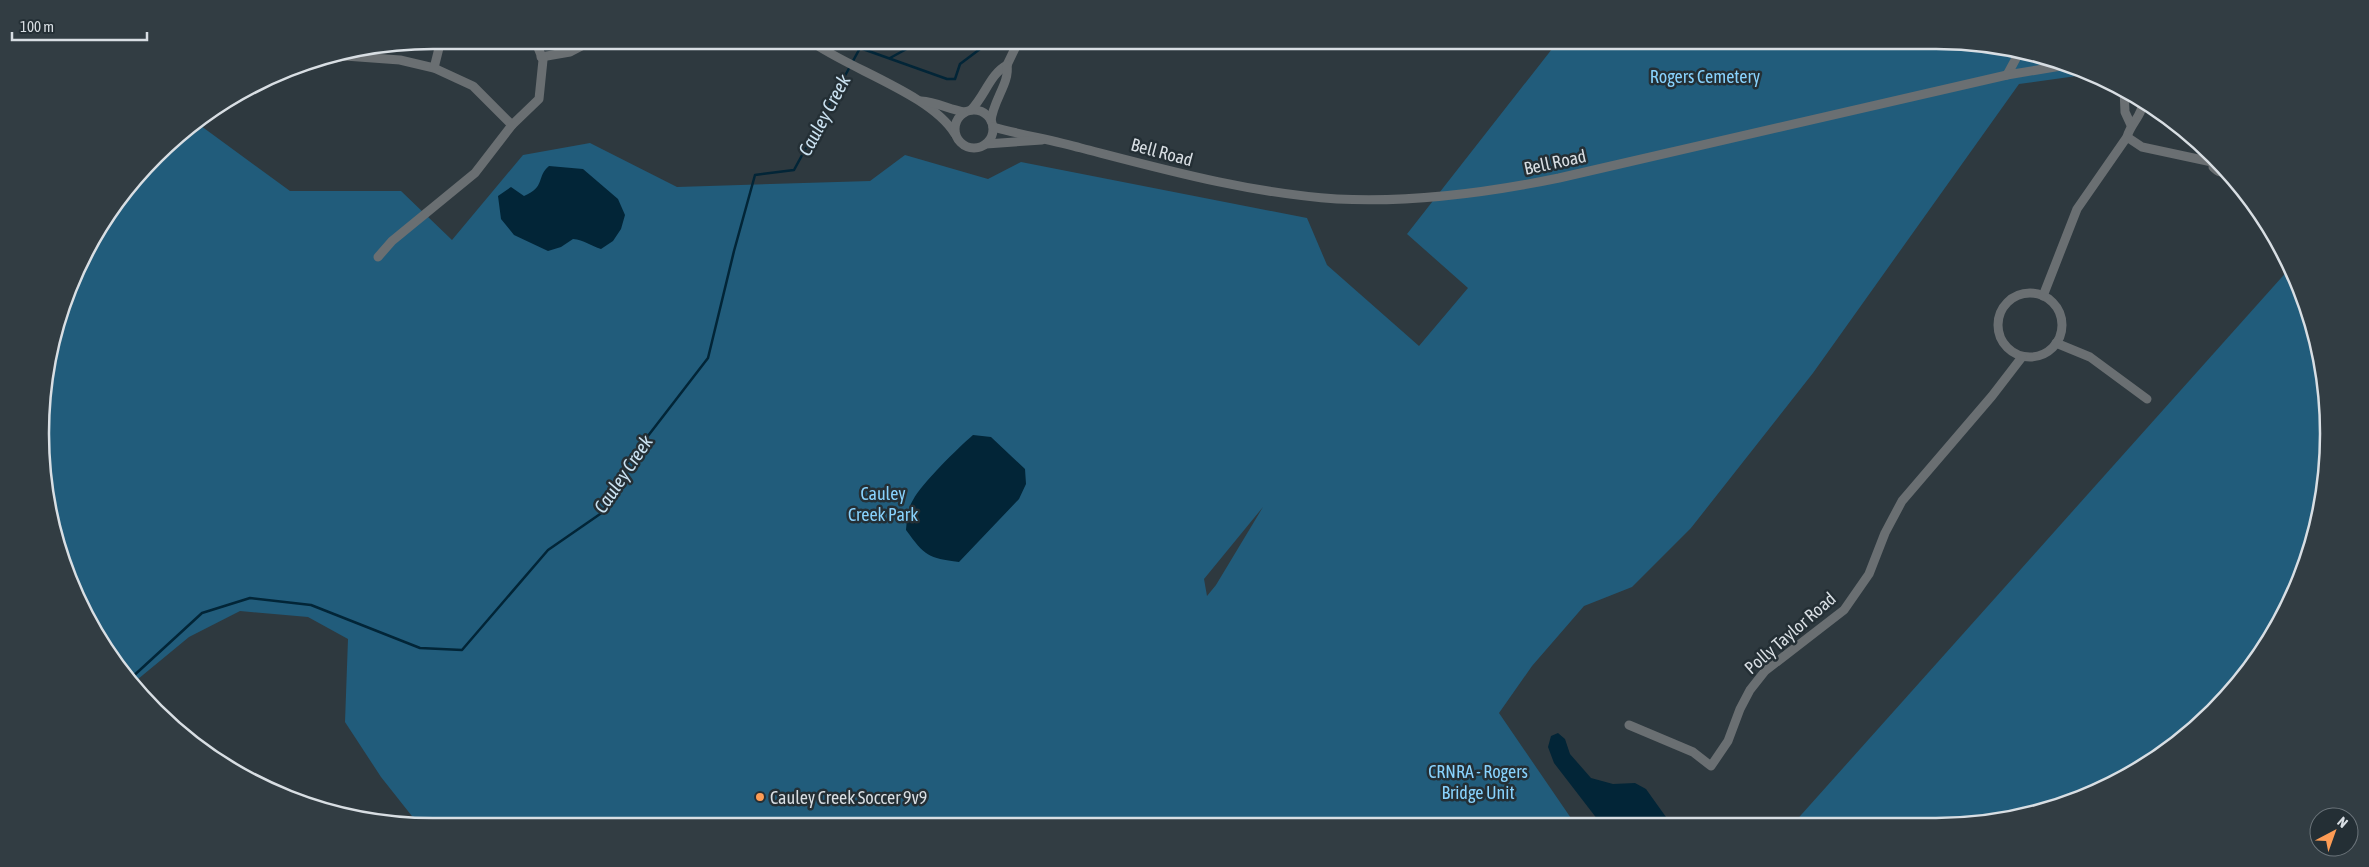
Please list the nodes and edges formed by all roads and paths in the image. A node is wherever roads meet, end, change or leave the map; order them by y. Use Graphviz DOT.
graph roads {
  1 [pos="439,49"];
  2 [pos="538,49"];
  3 [pos="576,49"];
  4 [pos="823,49"];
  5 [pos="1014,49"];
  6 [pos="360,56"];
  7 [pos="541,57"];
  8 [pos="2017,57"];
  9 [pos="1007,65"];
  10 [pos="2053,67"];
  11 [pos="434,68"];
  12 [pos="2007,75"];
  13 [pos="2126,99"];
  14 [pos="921,101"];
  15 [pos="2142,109"];
  16 [pos="968,111"];
  17 [pos="992,124"];
  18 [pos="512,125"];
  19 [pos="2131,125"];
  20 [pos="955,134"];
  21 [pos="2127,137"];
  22 [pos="1044,140"];
  23 [pos="986,144"];
  24 [pos="2205,159"];
  25 [pos="378,257"];
  26 [pos="2042,296"];
  27 [pos="2056,343"];
  28 [pos="2022,356"];
  29 [pos="2147,399"];
  30 [pos="1628,725"];
  1 -- 11 [label="street"];
  2 -- 7 [label="street"];
  3 -- 7 [label="street"];
  4 -- 14 [label="street, Bell Road"];
  5 -- 9 [label="street"];
  6 -- 11 [label="street"];
  7 -- 18 [label="street"];
  8 -- 12 [label="street"];
  9 -- 16 [label="street"];
  9 -- 17 [label="street"];
  10 -- 12 [label="street, Bell Road"];
  11 -- 18 [label="street"];
  12 -- 22 [label="street, Bell Road"];
  13 -- 19 [label="street"];
  14 -- 16 [label="street, Bell Road"];
  14 -- 20 [label="street, Bell Road"];
  15 -- 19 [label="street"];
  16 -- 17 [label="street, Bell Road"];
  16 -- 20 [label="street"];
  17 -- 22 [label="street, Bell Road"];
  17 -- 23 [label="street"];
  18 -- 25 [label="street"];
  19 -- 21 [label="street"];
  20 -- 23 [label="street, Bell Road"];
  21 -- 24 [label="street"];
  21 -- 26 [label="street"];
  22 -- 23 [label="street, Bell Road"];
  26 -- 27 [label="street"];
  26 -- 28 [label="street"];
  27 -- 28 [label="street"];
  27 -- 29 [label="street"];
  28 -- 30 [label="street, Polly Taylor Road"];
}
